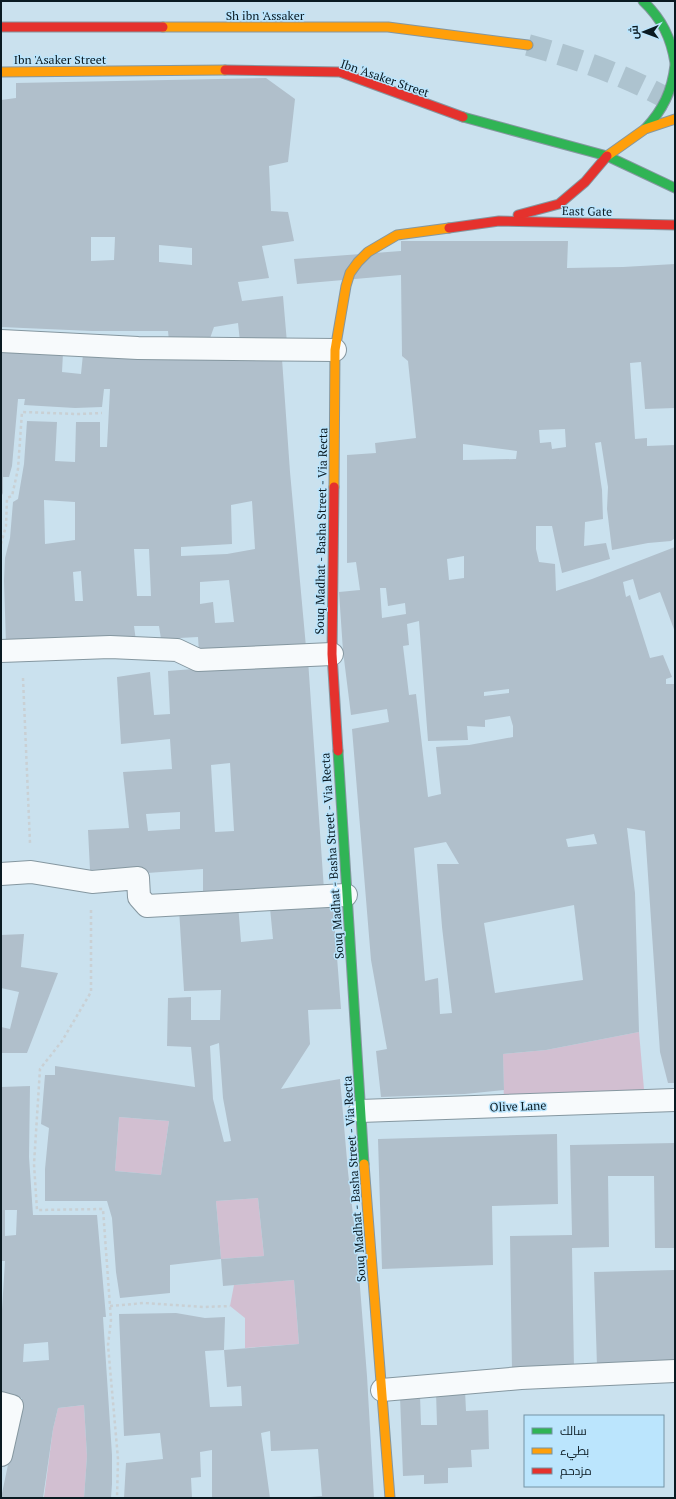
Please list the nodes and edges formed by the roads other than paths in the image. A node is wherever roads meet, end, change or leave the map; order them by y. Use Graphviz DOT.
graph roads {
  1 [pos="643,1"];
  2 [pos="1,27"];
  3 [pos="528,45"];
  4 [pos="675,64"];
  5 [pos="1,72"];
  6 [pos="675,119"];
  7 [pos="645,129"];
  8 [pos="607,156"];
  9 [pos="675,188"];
  10 [pos="499,221"];
  11 [pos="675,225"];
  12 [pos="397,235"];
  13 [pos="1,341"];
  14 [pos="335,350"];
  15 [pos="11,650"];
  16 [pos="332,654"];
  17 [pos="1,874"];
  18 [pos="346,895"];
  19 [pos="675,1100"];
  20 [pos="360,1112"];
  21 [pos="675,1371"];
  22 [pos="382,1390"];
  23 [pos="1,1403"];
  24 [pos="1,1455"];
  25 [pos="390,1498"];
  1 -- 4 [label="street"];
  2 -- 3 [label="street, Sh ibn 'Assaker"];
  4 -- 7 [label="street"];
  5 -- 8 [label="street, Ibn 'Asaker Street"];
  6 -- 7 [label="street"];
  7 -- 8 [label="street, East Gate"];
  8 -- 9 [label="street, Ibn 'Asaker Street"];
  8 -- 10 [label="street, East Gate"];
  10 -- 11 [label="street, East Gate"];
  10 -- 12 [label="street, East Gate"];
  12 -- 14 [label="street, Souq Madhat - Basha Street - Via Recta"];
  13 -- 14 [label="street"];
  14 -- 16 [label="street, Souq Madhat - Basha Street - Via Recta"];
  15 -- 16 [label="street"];
  16 -- 18 [label="street, Souq Madhat - Basha Street - Via Recta"];
  17 -- 18 [label="street"];
  18 -- 20 [label="street, Souq Madhat - Basha Street - Via Recta"];
  19 -- 20 [label="street, Olive Lane"];
  20 -- 22 [label="street, Souq Madhat - Basha Street - Via Recta"];
  21 -- 22 [label="street"];
  22 -- 25 [label="street, Souq Madhat - Basha Street - Via Recta"];
  23 -- 24 [label="street"];
}
